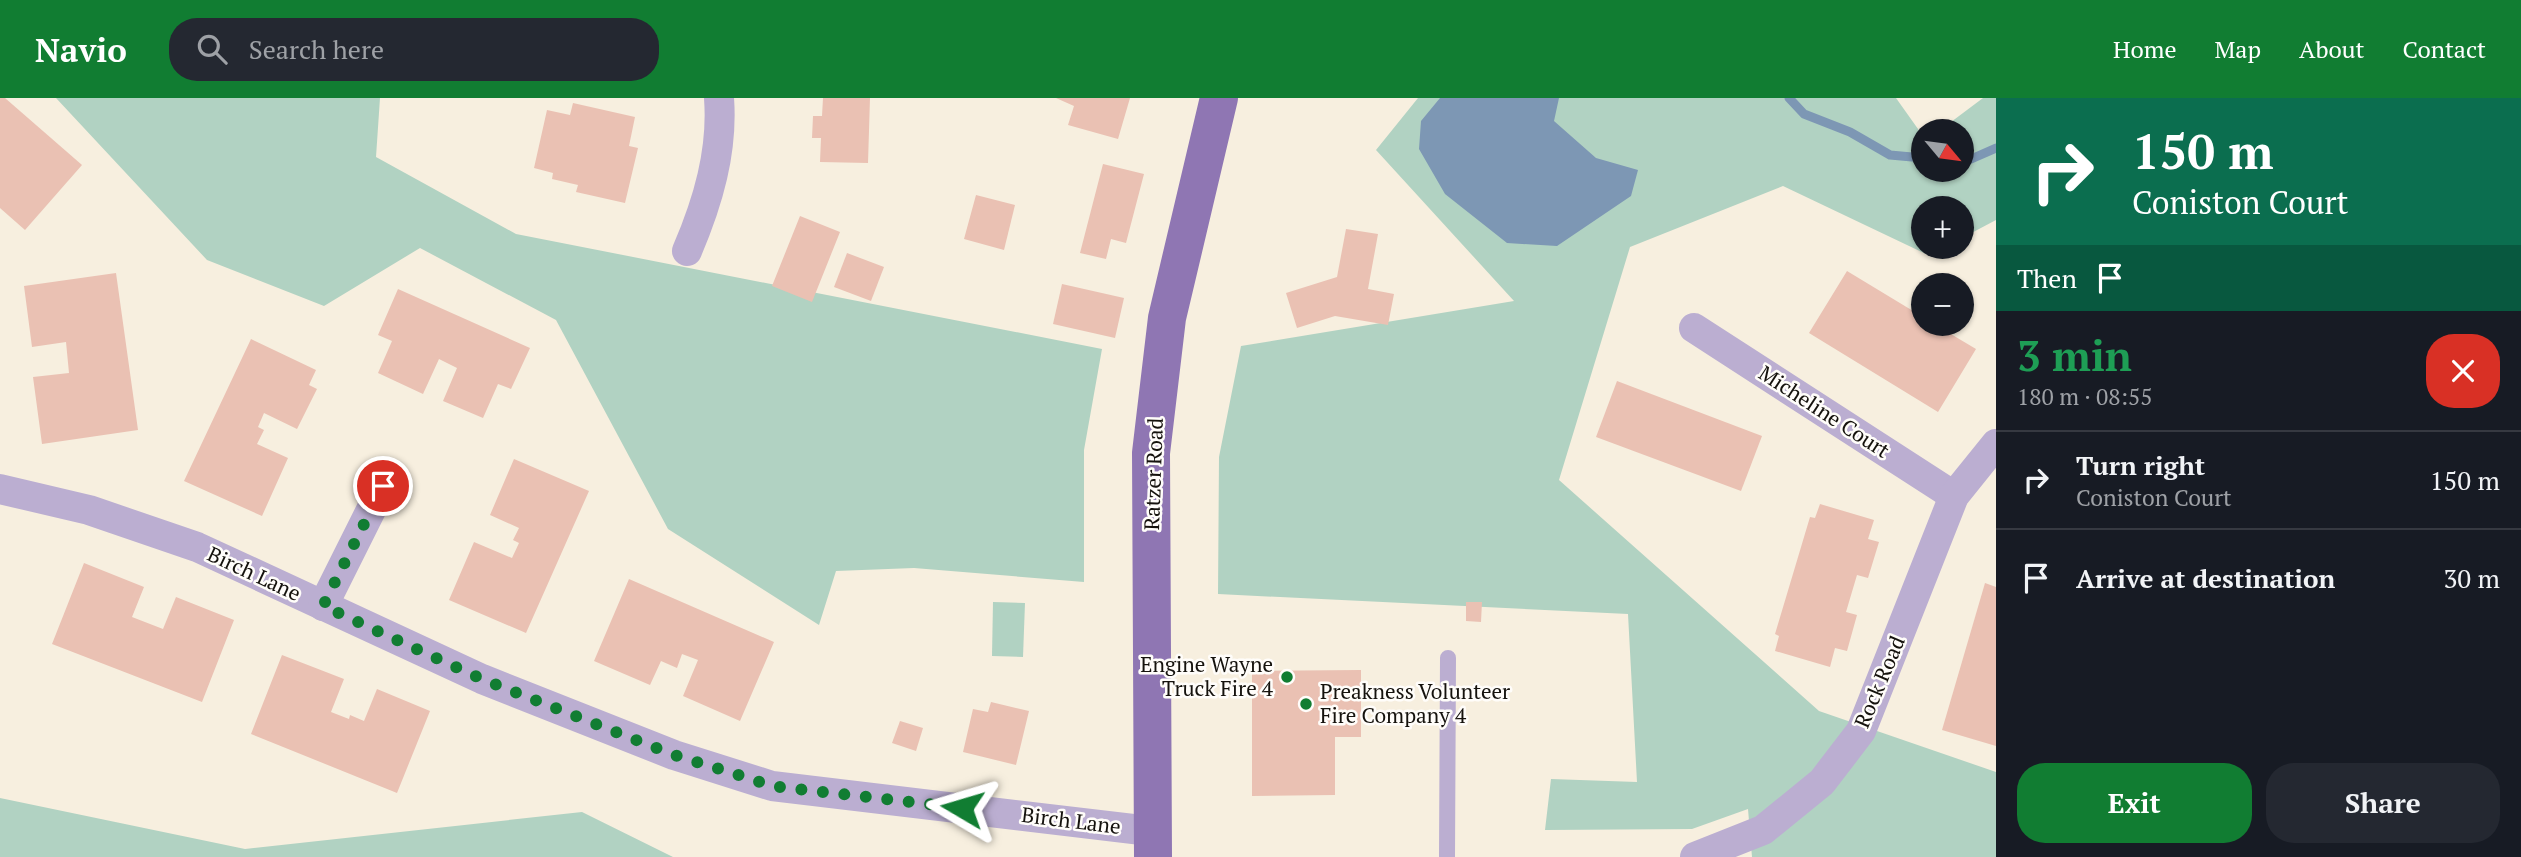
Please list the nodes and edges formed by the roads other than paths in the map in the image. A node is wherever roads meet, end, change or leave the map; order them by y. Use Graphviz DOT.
graph roads {
  1 [pos="719,98"];
  2 [pos="1219,98"];
  3 [pos="687,251"];
  4 [pos="1694,328"];
  5 [pos="1996,444"];
  6 [pos="383,486"];
  7 [pos="0,489"];
  8 [pos="1954,496"];
  9 [pos="323,606"];
  10 [pos="1448,658"];
  11 [pos="1151,844"];
  12 [pos="1711,854"];
  13 [pos="1447,857"];
  1 -- 3 [label="street"];
  2 -- 11 [label="main road, Ratzer Road"];
  4 -- 8 [label="street, Micheline Court"];
  5 -- 8 [label="street, Rock Road"];
  6 -- 9 [label="street"];
  7 -- 9 [label="street, Birch Lane"];
  8 -- 12 [label="street, Rock Road"];
  9 -- 11 [label="street, Birch Lane"];
  10 -- 13 [label="lane"];
}
